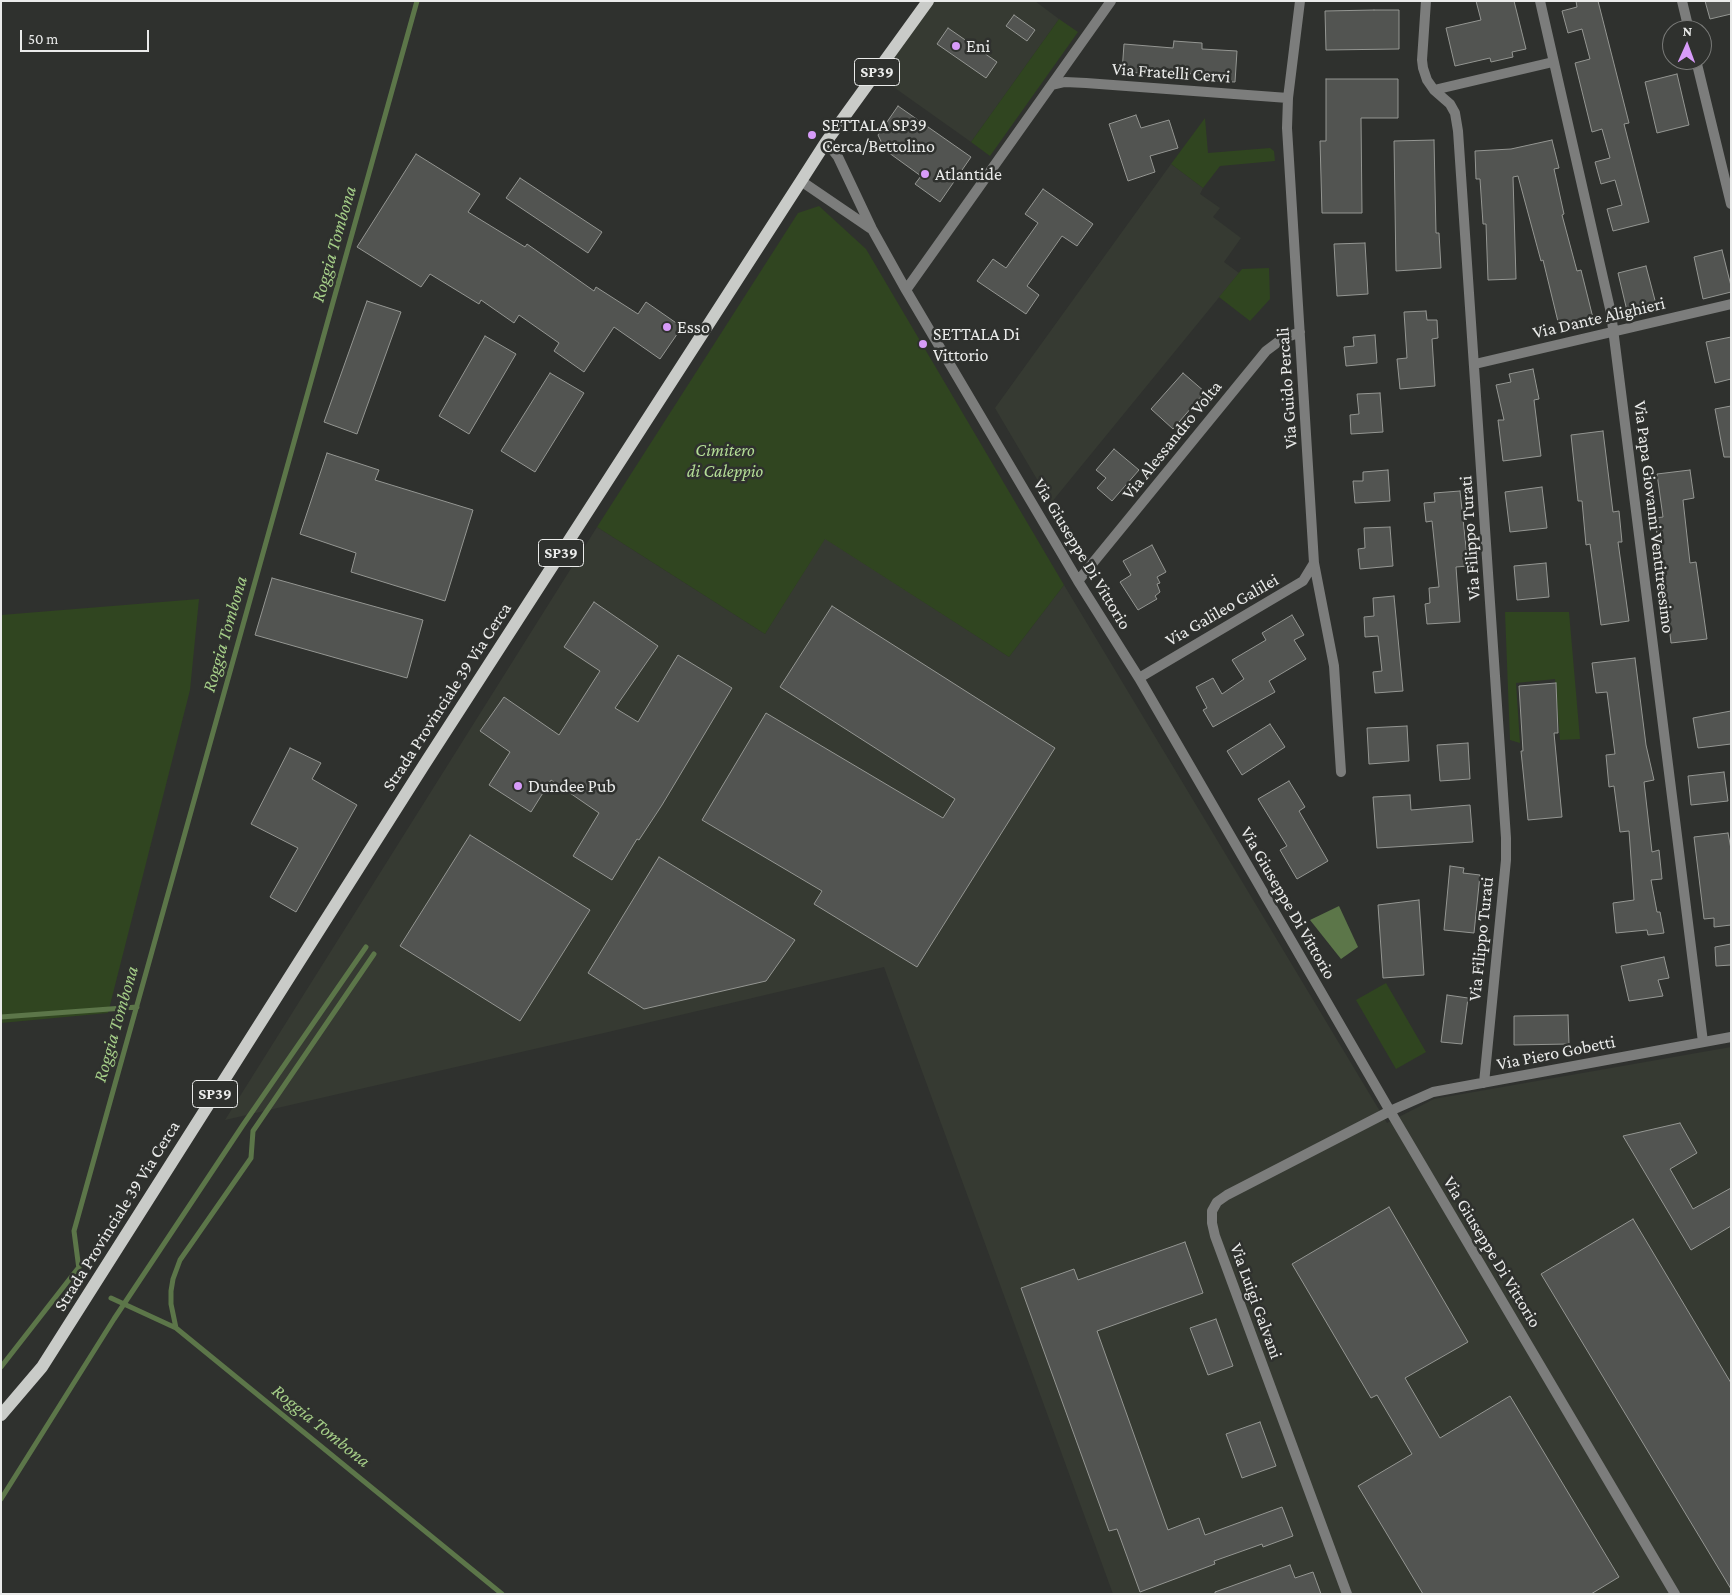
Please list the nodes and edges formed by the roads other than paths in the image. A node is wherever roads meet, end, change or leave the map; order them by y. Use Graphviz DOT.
graph roads {
  1 [pos="928,1"];
  2 [pos="1111,1"];
  3 [pos="1300,1"];
  4 [pos="1426,1"];
  5 [pos="1540,1"];
  6 [pos="1682,1"];
  7 [pos="1687,20"];
  8 [pos="1553,62"];
  9 [pos="1698,70"];
  10 [pos="1052,85"];
  11 [pos="1434,90"];
  12 [pos="1288,98"];
  13 [pos="826,142"];
  14 [pos="801,181"];
  15 [pos="1731,204"];
  16 [pos="872,229"];
  17 [pos="906,290"];
  18 [pos="1731,304"];
  19 [pos="1614,331"];
  20 [pos="1300,332"];
  21 [pos="1475,364"];
  22 [pos="1314,563"];
  23 [pos="1078,581"];
  24 [pos="1139,678"];
  25 [pos="1342,772"];
  26 [pos="1731,1037"];
  27 [pos="1703,1042"];
  28 [pos="1484,1083"];
  29 [pos="1390,1111"];
  30 [pos="1,1414"];
  31 [pos="1347,1594"];
  32 [pos="1675,1594"];
  1 -- 13 [label="main road, Strada Provinciale 39 Via Cerca / SP39"];
  2 -- 10 [label="street"];
  3 -- 12 [label="street, Via Guido Percali"];
  4 -- 11 [label="street, Via Filippo Turati"];
  5 -- 8 [label="street, Via Papa Giovanni Ventitreesimo"];
  6 -- 7 [label="street"];
  8 -- 11 [label="street"];
  8 -- 19 [label="street, Via Papa Giovanni Ventitreesimo"];
  9 -- 15 [label="street"];
  10 -- 12 [label="street, Via Fratelli Cervi"];
  10 -- 17 [label="street"];
  11 -- 21 [label="street, Via Filippo Turati"];
  12 -- 20 [label="street, Via Guido Percali"];
  13 -- 14 [label="main road, Strada Provinciale 39 Via Cerca / SP39"];
  13 -- 16 [label="street, Via Giuseppe Di Vittorio"];
  14 -- 16 [label="street, Via Giuseppe Di Vittorio"];
  14 -- 30 [label="main road, Strada Provinciale 39 Via Cerca / SP39"];
  16 -- 17 [label="street, Via Giuseppe Di Vittorio"];
  17 -- 23 [label="street, Via Giuseppe Di Vittorio"];
  18 -- 19 [label="street, Via Dante Alighieri"];
  19 -- 21 [label="street, Via Dante Alighieri"];
  19 -- 27 [label="street, Via Papa Giovanni Ventitreesimo"];
  20 -- 22 [label="street, Via Guido Percali"];
  20 -- 23 [label="street, Via Alessandro Volta"];
  21 -- 28 [label="street, Via Filippo Turati"];
  22 -- 24 [label="street, Via Galileo Galilei"];
  22 -- 25 [label="street, Via Guido Percali"];
  23 -- 24 [label="street, Via Giuseppe Di Vittorio"];
  24 -- 29 [label="street, Via Giuseppe Di Vittorio"];
  26 -- 27 [label="street, Via Piero Gobetti"];
  27 -- 28 [label="street, Via Piero Gobetti"];
  28 -- 29 [label="street, Via Piero Gobetti"];
  29 -- 31 [label="street, Via Luigi Galvani"];
  29 -- 32 [label="street, Via Giuseppe Di Vittorio"];
}
